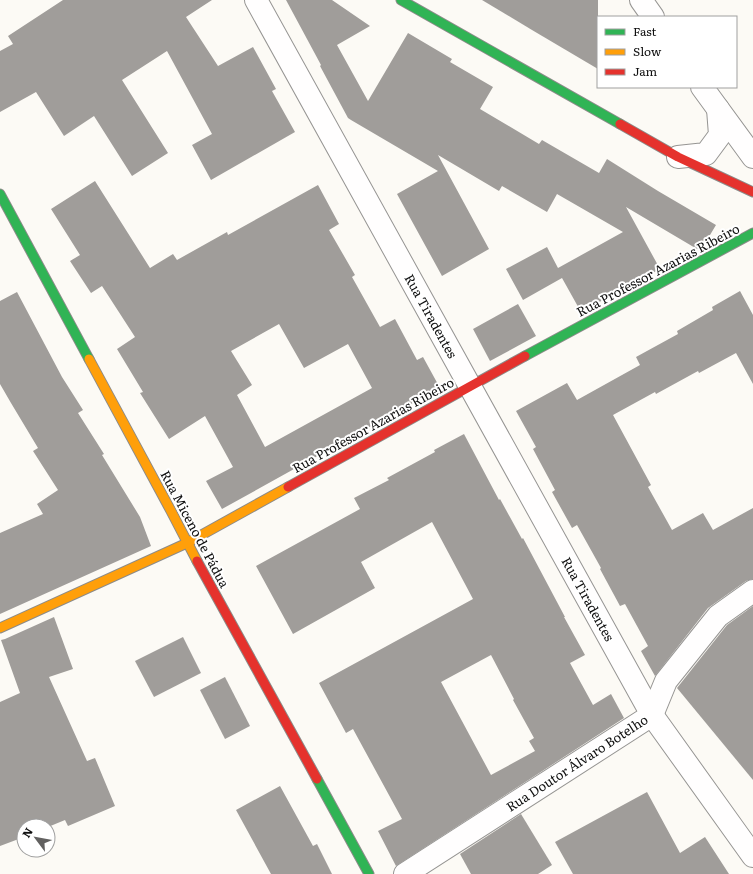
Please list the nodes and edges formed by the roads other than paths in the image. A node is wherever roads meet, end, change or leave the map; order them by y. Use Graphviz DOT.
graph roads {
  1 [pos="256,0"];
  2 [pos="401,0"];
  3 [pos="641,0"];
  4 [pos="652,16"];
  5 [pos="703,88"];
  6 [pos="718,109"];
  7 [pos="678,157"];
  8 [pos="753,157"];
  9 [pos="753,192"];
  10 [pos="0,194"];
  11 [pos="753,233"];
  12 [pos="470,386"];
  13 [pos="187,543"];
  14 [pos="753,591"];
  15 [pos="0,628"];
  16 [pos="652,715"];
  17 [pos="753,856"];
  18 [pos="369,874"];
  19 [pos="405,874"];
  1 -- 12 [label="street, Rua Tiradentes"];
  2 -- 7 [label="main road"];
  3 -- 4 [label="street"];
  5 -- 6 [label="street"];
  6 -- 7 [label="street"];
  6 -- 8 [label="street"];
  7 -- 9 [label="main road"];
  10 -- 13 [label="main road, Rua Miceno de Pádua"];
  11 -- 12 [label="main road, Rua Professor Azarias Ribeiro"];
  12 -- 13 [label="main road, Rua Professor Azarias Ribeiro"];
  12 -- 16 [label="street, Rua Tiradentes"];
  13 -- 15 [label="main road, Rua Professor Azarias Ribeiro"];
  13 -- 18 [label="main road, Rua Miceno de Pádua"];
  14 -- 16 [label="street, Rua Doutor Álvaro Botelho"];
  16 -- 17 [label="street, Rua Tiradentes"];
  16 -- 19 [label="street, Rua Doutor Álvaro Botelho"];
}
